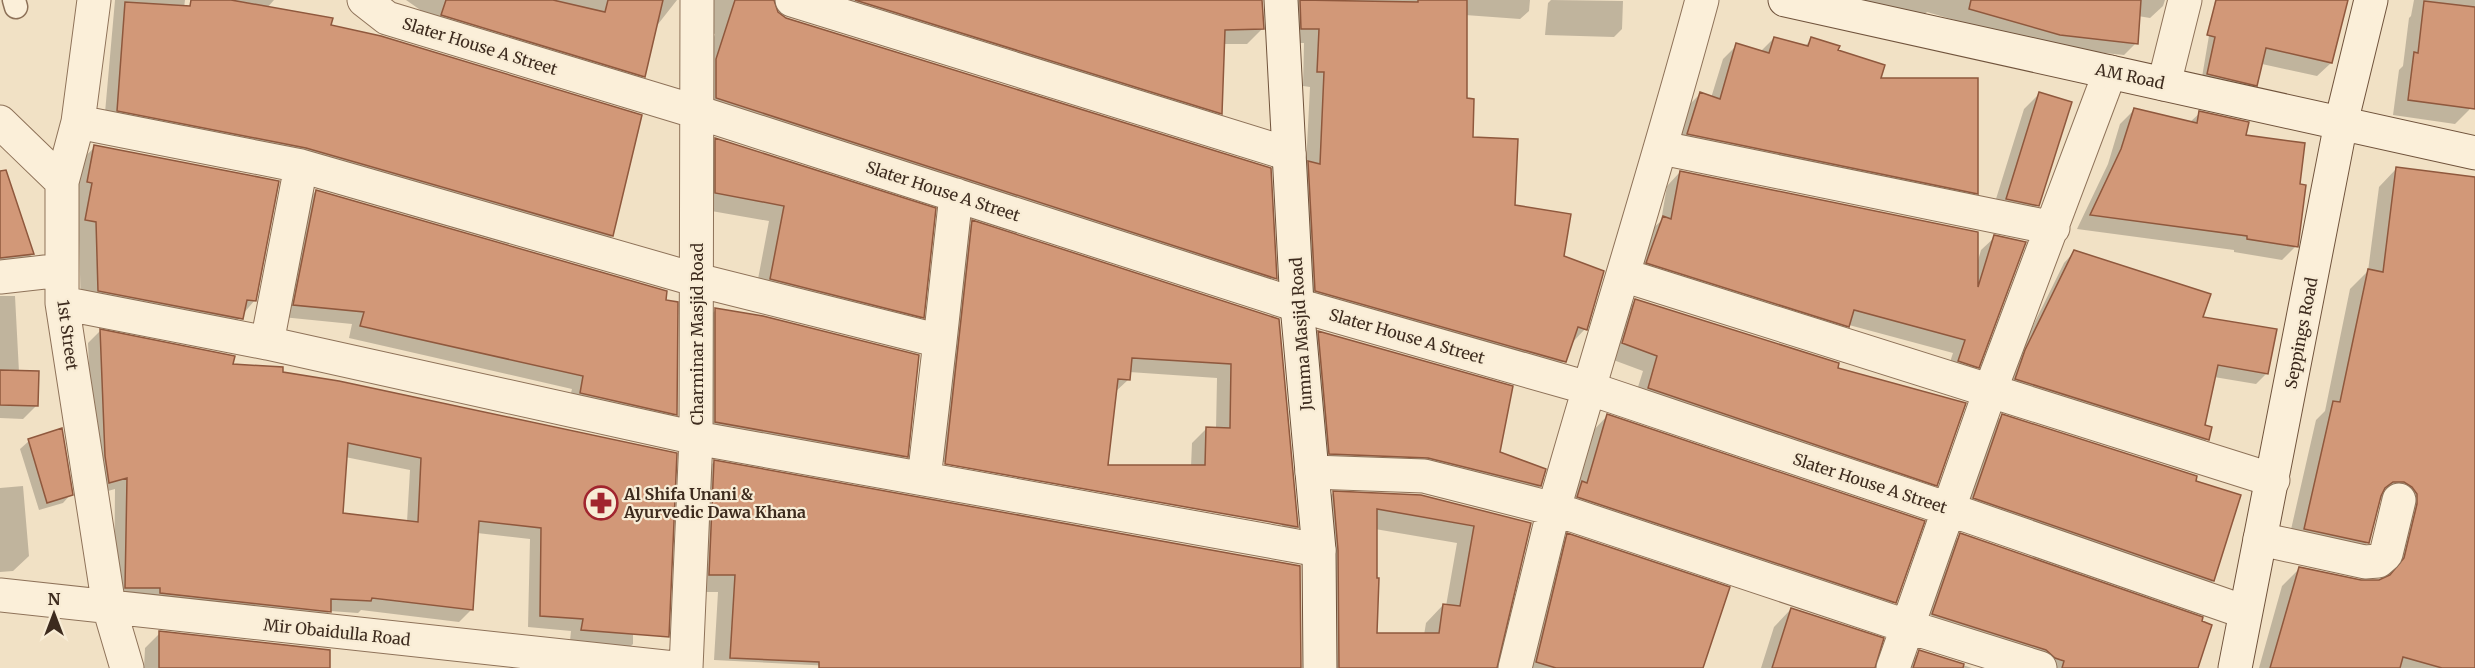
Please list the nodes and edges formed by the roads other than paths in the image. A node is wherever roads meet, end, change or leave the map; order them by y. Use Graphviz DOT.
graph roads {
  1 [pos="94,0"];
  2 [pos="364,0"];
  3 [pos="697,0"];
  4 [pos="792,0"];
  5 [pos="1281,0"];
  6 [pos="1702,0"];
  7 [pos="1785,0"];
  8 [pos="2185,0"];
  9 [pos="2372,0"];
  10 [pos="2110,72"];
  11 [pos="2164,84"];
  12 [pos="697,112"];
  13 [pos="0,122"];
  14 [pos="78,122"];
  15 [pos="2341,123"];
  16 [pos="1662,148"];
  17 [pos="2475,153"];
  18 [pos="1289,154"];
  19 [pos="302,166"];
  20 [pos="62,182"];
  21 [pos="956,195"];
  22 [pos="2053,228"];
  23 [pos="62,270"];
  24 [pos="1623,275"];
  25 [pos="0,278"];
  26 [pos="697,280"];
  27 [pos="62,303"];
  28 [pos="1297,305"];
  29 [pos="940,340"];
  30 [pos="267,342"];
  31 [pos="1588,388"];
  32 [pos="1990,391"];
  33 [pos="696,438"];
  34 [pos="1312,472"];
  35 [pos="924,479"];
  36 [pos="2273,480"];
  37 [pos="2399,500"];
  38 [pos="1948,508"];
  39 [pos="1554,509"];
  40 [pos="2260,538"];
  41 [pos="1319,550"];
  42 [pos="0,595"];
  43 [pos="109,607"];
  44 [pos="2245,612"];
  45 [pos="1906,626"];
  46 [pos="127,668"];
  47 [pos="674,668"];
  48 [pos="686,668"];
  49 [pos="1320,668"];
  50 [pos="1515,668"];
  51 [pos="1893,668"];
  52 [pos="2040,668"];
  53 [pos="2235,668"];
  1 -- 14 [label="street, 1st Street"];
  2 -- 12 [label="street, Slater House A Street"];
  3 -- 12 [label="street, Charminar Masjid Road"];
  4 -- 18 [label="street"];
  5 -- 18 [label="street, Jumma Masjid Road"];
  6 -- 16 [label="street"];
  7 -- 10 [label="street, AM Road"];
  8 -- 11 [label="street"];
  9 -- 15 [label="street, Seppings Road"];
  10 -- 11 [label="street, AM Road"];
  10 -- 22 [label="street"];
  11 -- 15 [label="street, AM Road"];
  12 -- 21 [label="street, Slater House A Street"];
  12 -- 26 [label="street, Charminar Masjid Road"];
  13 -- 20 [label="street"];
  14 -- 19 [label="street"];
  14 -- 20 [label="street, 1st Street"];
  15 -- 17 [label="street, AM Road"];
  15 -- 36 [label="street, Seppings Road"];
  16 -- 22 [label="street"];
  16 -- 24 [label="street"];
  18 -- 28 [label="street, Jumma Masjid Road"];
  19 -- 26 [label="street"];
  19 -- 30 [label="street"];
  20 -- 23 [label="street, 1st Street"];
  21 -- 28 [label="street, Slater House A Street"];
  21 -- 29 [label="street"];
  22 -- 32 [label="street"];
  23 -- 25 [label="street"];
  23 -- 27 [label="street, 1st Street"];
  24 -- 31 [label="street"];
  24 -- 32 [label="street"];
  26 -- 29 [label="street"];
  26 -- 33 [label="street, Charminar Masjid Road"];
  27 -- 30 [label="street"];
  27 -- 43 [label="street, 1st Street"];
  28 -- 31 [label="street, Slater House A Street"];
  28 -- 34 [label="street, Jumma Masjid Road"];
  29 -- 35 [label="street"];
  30 -- 33 [label="street"];
  31 -- 38 [label="street, Slater House A Street"];
  31 -- 39 [label="street"];
  32 -- 36 [label="street"];
  32 -- 38 [label="street"];
  33 -- 35 [label="street"];
  33 -- 48 [label="street, Charminar Masjid Road"];
  34 -- 39 [label="street"];
  34 -- 41 [label="street, Jumma Masjid Road"];
  35 -- 41 [label="street"];
  36 -- 40 [label="street, Seppings Road"];
  37 -- 40 [label="street"];
  38 -- 44 [label="street, Slater House A Street"];
  38 -- 45 [label="street"];
  39 -- 45 [label="street"];
  39 -- 50 [label="street"];
  40 -- 44 [label="street, Seppings Road"];
  41 -- 49 [label="street, Jumma Masjid Road"];
  42 -- 43 [label="street, Mir Obaidulla Road"];
  43 -- 46 [label="street, 1st Street"];
  43 -- 47 [label="street, Mir Obaidulla Road"];
  44 -- 53 [label="street, Seppings Road"];
  45 -- 51 [label="street"];
  45 -- 52 [label="street"];
}
